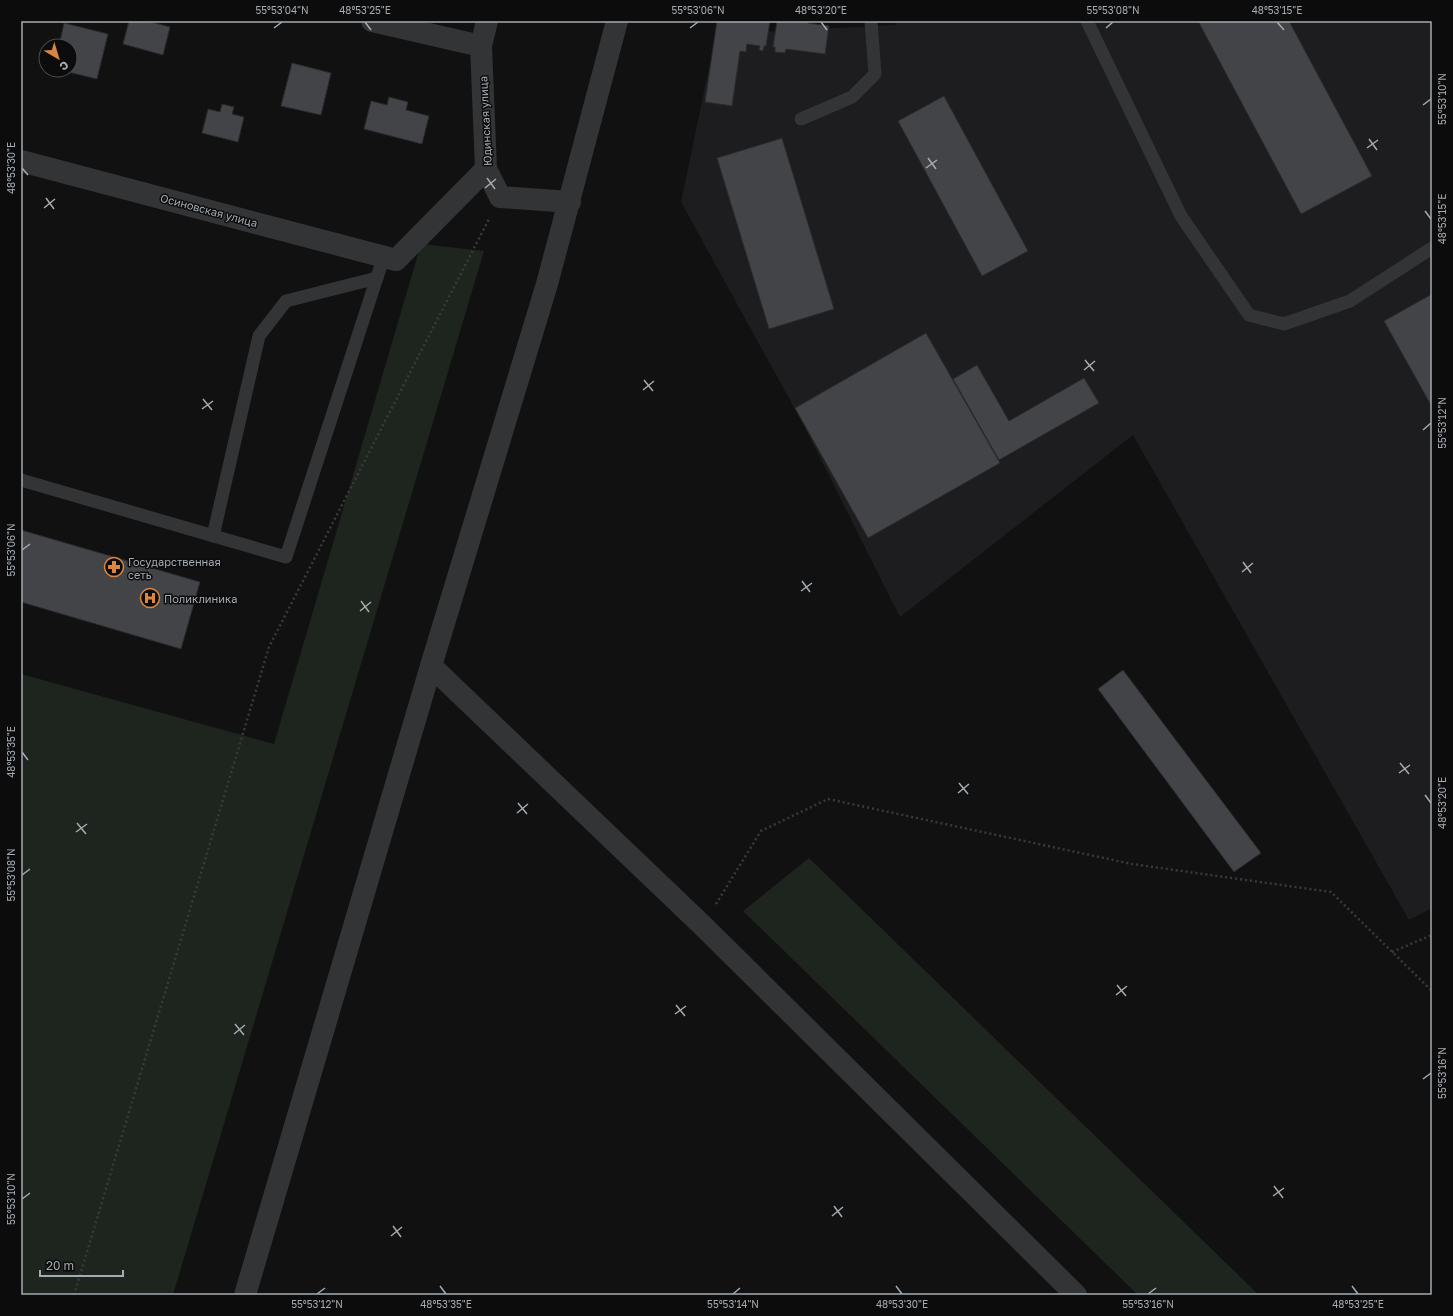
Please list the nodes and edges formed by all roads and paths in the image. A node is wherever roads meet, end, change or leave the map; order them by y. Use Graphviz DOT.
graph roads {
  1 [pos="372,21"];
  2 [pos="488,21"];
  3 [pos="617,21"];
  4 [pos="872,21"];
  5 [pos="1087,21"];
  6 [pos="481,46"];
  7 [pos="801,119"];
  8 [pos="21,161"];
  9 [pos="486,170"];
  10 [pos="500,197"];
  11 [pos="570,202"];
  12 [pos="1432,248"];
  13 [pos="390,258"];
  14 [pos="377,278"];
  15 [pos="21,480"];
  16 [pos="213,536"];
  17 [pos="431,666"];
  18 [pos="702,925"];
  19 [pos="1432,935"];
  20 [pos="1392,952"];
  21 [pos="1432,991"];
  22 [pos="74,1295"];
  23 [pos="245,1295"];
  24 [pos="1076,1295"];
  1 -- 6 [label="street"];
  2 -- 6 [label="street, Юдинская улица"];
  3 -- 11 [label="street"];
  4 -- 7 [label="lane"];
  5 -- 12 [label="lane"];
  6 -- 9 [label="street, Юдинская улица"];
  8 -- 13 [label="street, Осиновская улица"];
  9 -- 10 [label="street, Юдинская улица"];
  9 -- 13 [label="street"];
  10 -- 11 [label="street"];
  10 -- 22 [label="path"];
  11 -- 17 [label="street"];
  13 -- 14 [label="lane"];
  14 -- 16 [label="lane"];
  14 -- 16 [label="lane"];
  15 -- 16 [label="lane"];
  17 -- 18 [label="street"];
  17 -- 23 [label="street"];
  18 -- 20 [label="path"];
  18 -- 24 [label="street"];
  19 -- 20 [label="path"];
  20 -- 21 [label="path"];
}
